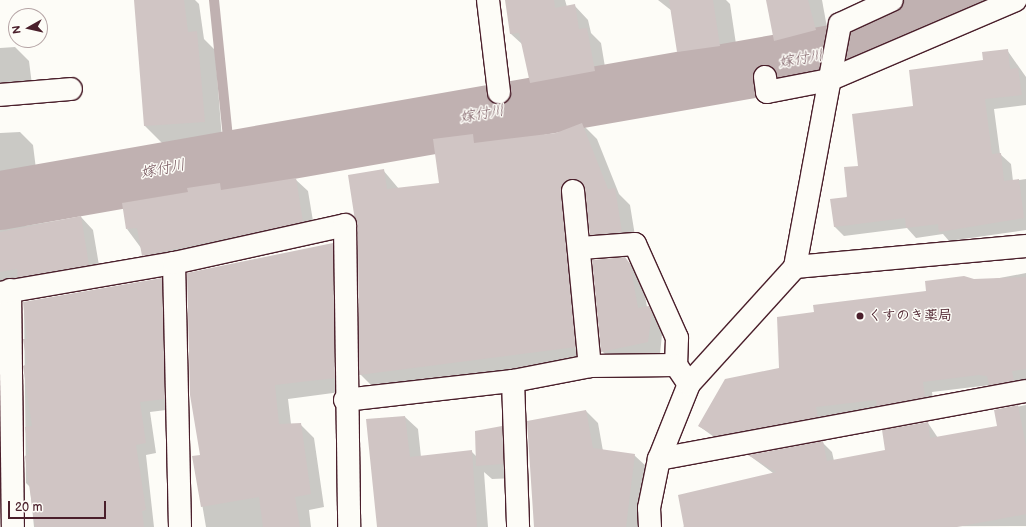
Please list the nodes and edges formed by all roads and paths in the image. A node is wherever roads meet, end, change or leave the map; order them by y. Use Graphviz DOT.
graph roads {
  1 [pos="488,0"];
  2 [pos="892,0"];
  3 [pos="1016,0"];
  4 [pos="860,7"];
  5 [pos="765,77"];
  6 [pos="829,80"];
  7 [pos="71,89"];
  8 [pos="499,92"];
  9 [pos="0,96"];
  10 [pos="573,191"];
  11 [pos="1026,246"];
  12 [pos="581,248"];
  13 [pos="174,263"];
  14 [pos="795,267"];
  15 [pos="5,292"];
  16 [pos="676,365"];
  17 [pos="590,366"];
  18 [pos="513,381"];
  19 [pos="690,384"];
  20 [pos="1026,391"];
  21 [pos="345,400"];
  22 [pos="659,459"];
  23 [pos="13,527"];
  24 [pos="180,527"];
  25 [pos="349,527"];
  26 [pos="518,527"];
  27 [pos="650,527"];
  1 -- 8 [label="street"];
  2 -- 4 [label="street"];
  3 -- 6 [label="street"];
  4 -- 6 [label="street"];
  5 -- 6 [label="street"];
  6 -- 14 [label="street"];
  7 -- 9 [label="street"];
  10 -- 12 [label="street"];
  11 -- 14 [label="street"];
  12 -- 16 [label="street"];
  12 -- 17 [label="street"];
  13 -- 15 [label="street"];
  13 -- 21 [label="street"];
  13 -- 24 [label="street"];
  14 -- 19 [label="street"];
  15 -- 23 [label="street"];
  16 -- 17 [label="street"];
  16 -- 19 [label="street"];
  17 -- 18 [label="street"];
  18 -- 21 [label="street"];
  18 -- 26 [label="street"];
  19 -- 22 [label="street"];
  20 -- 22 [label="street"];
  21 -- 25 [label="street"];
  22 -- 27 [label="street"];
}
